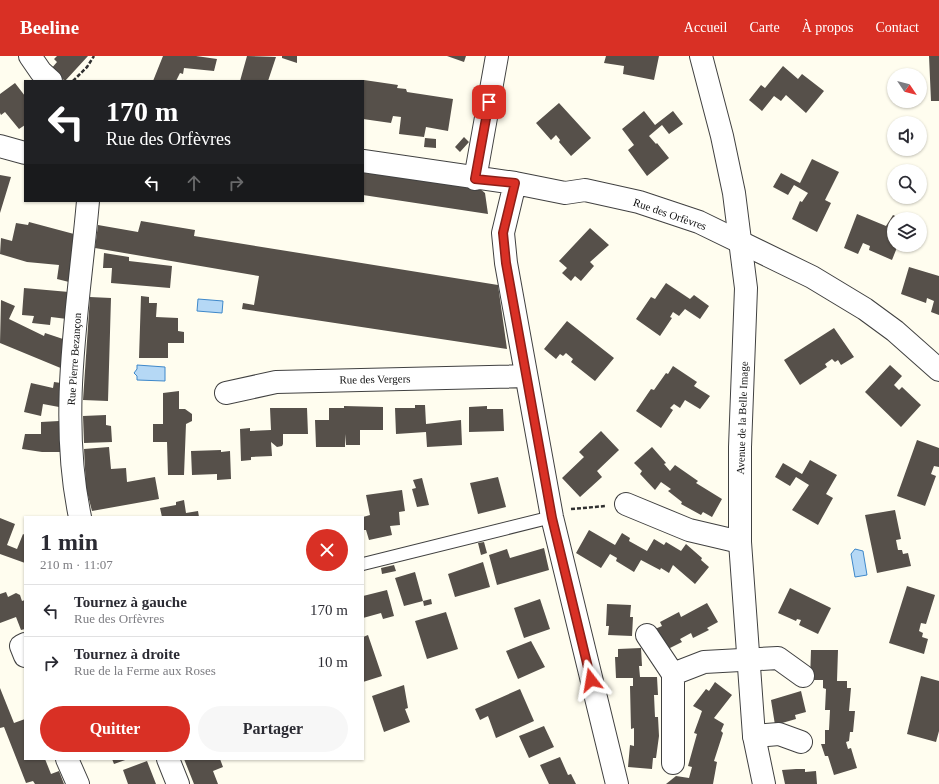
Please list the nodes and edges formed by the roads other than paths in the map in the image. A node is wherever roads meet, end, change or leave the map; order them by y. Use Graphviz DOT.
graph roads {
  1 [pos="30,56"];
  2 [pos="497,56"];
  3 [pos="701,56"];
  4 [pos="50,80"];
  5 [pos="0,146"];
  6 [pos="24,153"];
  7 [pos="364,161"];
  8 [pos="475,179"];
  9 [pos="515,183"];
  10 [pos="88,202"];
  11 [pos="740,243"];
  12 [pos="938,365"];
  13 [pos="526,376"];
  14 [pos="226,393"];
  15 [pos="626,504"];
  16 [pos="551,514"];
  17 [pos="80,516"];
  18 [pos="740,542"];
  19 [pos="364,564"];
  20 [pos="647,635"];
  21 [pos="24,644"];
  22 [pos="24,654"];
  23 [pos="749,660"];
  24 [pos="673,674"];
  25 [pos="803,676"];
  26 [pos="754,736"];
  27 [pos="801,742"];
  28 [pos="67,760"];
  29 [pos="168,760"];
  30 [pos="673,763"];
  31 [pos="78,784"];
  32 [pos="178,784"];
  33 [pos="617,784"];
  34 [pos="764,784"];
  1 -- 4 [label="street"];
  2 -- 8 [label="street"];
  3 -- 11 [label="street, Avenue de la Belle Image"];
  5 -- 6 [label="street"];
  7 -- 8 [label="street, Rue des Orfèvres"];
  8 -- 9 [label="street, Rue des Orfèvres"];
  9 -- 11 [label="street, Rue des Orfèvres"];
  9 -- 13 [label="street"];
  10 -- 17 [label="street, Rue Pierre Bezançon"];
  11 -- 12 [label="street, Rue des Orfèvres"];
  11 -- 18 [label="street, Avenue de la Belle Image"];
  13 -- 14 [label="street, Rue des Vergers"];
  13 -- 16 [label="street"];
  15 -- 18 [label="street"];
  16 -- 19 [label="lane"];
  16 -- 33 [label="street"];
  18 -- 23 [label="street, Avenue de la Belle Image"];
  20 -- 24 [label="street"];
  21 -- 22 [label="street"];
  23 -- 24 [label="street"];
  23 -- 25 [label="street"];
  23 -- 26 [label="street, Avenue de la Belle Image"];
  24 -- 30 [label="street"];
  26 -- 27 [label="street"];
  26 -- 34 [label="street, Avenue de la Belle Image"];
  28 -- 31 [label="street"];
  29 -- 32 [label="street"];
}
